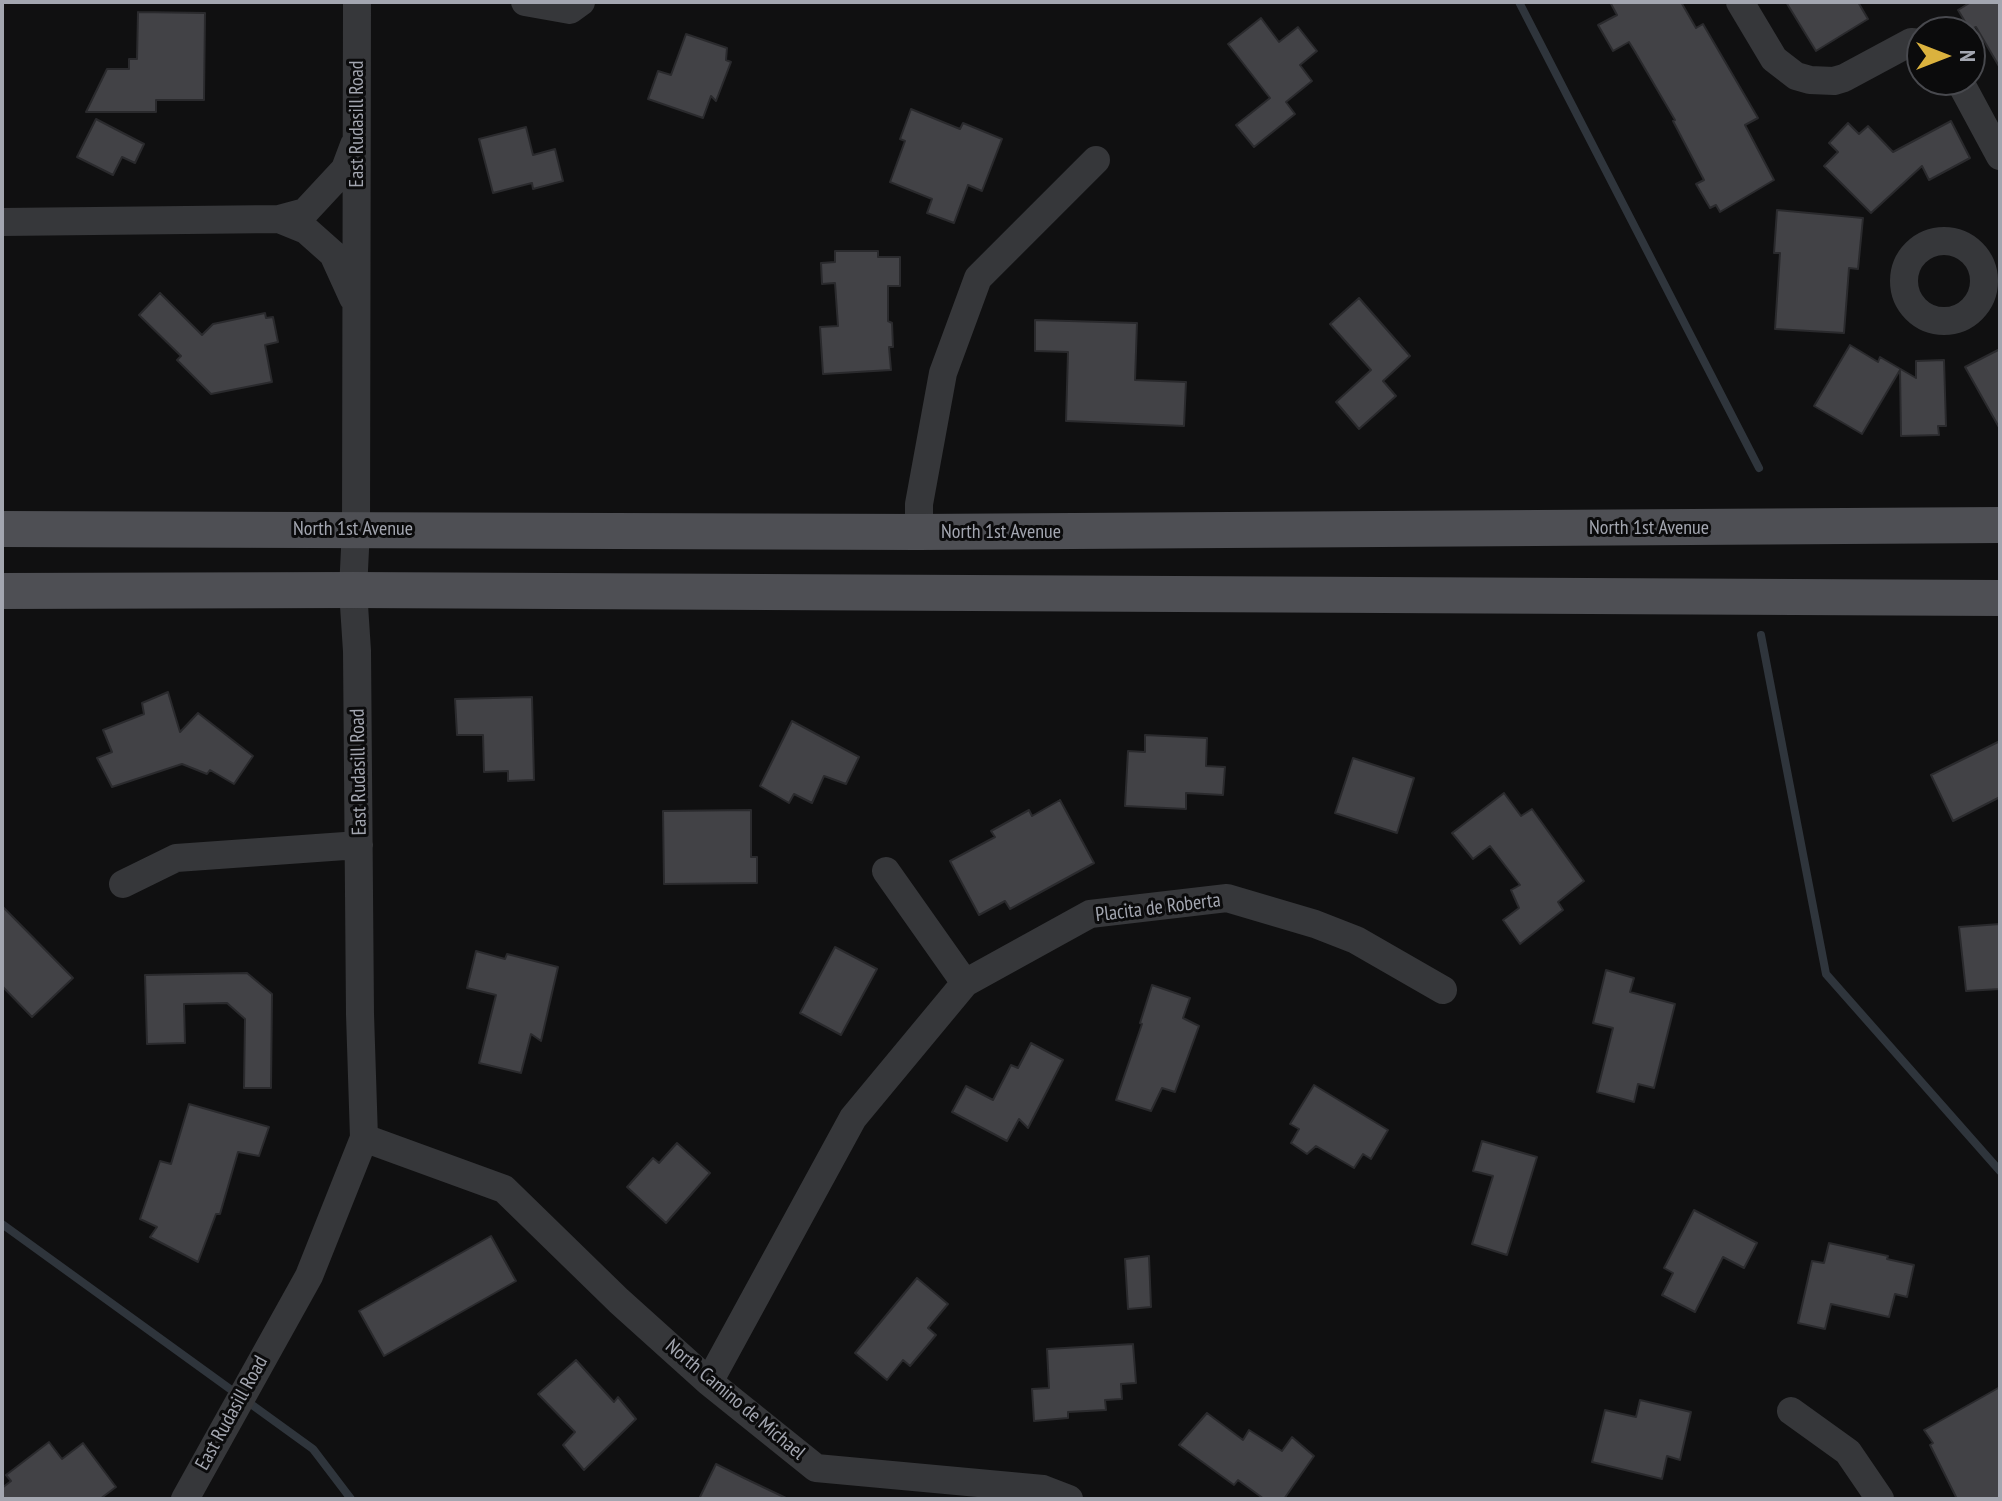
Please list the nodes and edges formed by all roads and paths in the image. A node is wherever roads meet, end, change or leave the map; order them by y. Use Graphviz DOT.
graph roads {
  1 [pos="357,2"];
  2 [pos="525,2"];
  3 [pos="581,2"];
  4 [pos="1740,2"];
  5 [pos="1906,45"];
  6 [pos="1968,96"];
  7 [pos="357,139"];
  8 [pos="2000,156"];
  9 [pos="1096,160"];
  10 [pos="279,219"];
  11 [pos="2,222"];
  12 [pos="356,306"];
  13 [pos="2000,525"];
  14 [pos="2,529"];
  15 [pos="356,529"];
  16 [pos="919,532"];
  17 [pos="353,590"];
  18 [pos="2,591"];
  19 [pos="2000,598"];
  20 [pos="359,845"];
  21 [pos="886,871"];
  22 [pos="123,884"];
  23 [pos="965,983"];
  24 [pos="1443,990"];
  25 [pos="364,1138"];
  26 [pos="709,1382"];
  27 [pos="1791,1411"];
  28 [pos="185,1499"];
  29 [pos="1069,1499"];
  30 [pos="1880,1499"];
  1 -- 7 [label="street, East Rudasill Road"];
  2 -- 3 [label="street"];
  4 -- 5 [label="street"];
  6 -- 8 [label="street"];
  7 -- 10 [label="street"];
  7 -- 12 [label="street, East Rudasill Road"];
  9 -- 16 [label="street"];
  10 -- 11 [label="street"];
  10 -- 12 [label="street"];
  12 -- 15 [label="street, East Rudasill Road"];
  13 -- 16 [label="main road, North 1st Avenue"];
  14 -- 15 [label="main road, North 1st Avenue"];
  15 -- 16 [label="main road, North 1st Avenue"];
  15 -- 17 [label="street, East Rudasill Road"];
  17 -- 18 [label="main road"];
  17 -- 19 [label="main road"];
  17 -- 20 [label="street, East Rudasill Road"];
  20 -- 22 [label="street"];
  20 -- 25 [label="street, East Rudasill Road"];
  21 -- 23 [label="street"];
  23 -- 24 [label="street, Placita de Roberta"];
  23 -- 26 [label="street, Placita de Roberta"];
  25 -- 26 [label="street, North Camino de Michael"];
  25 -- 28 [label="street, East Rudasill Road"];
  26 -- 29 [label="street, North Camino de Michael"];
  27 -- 30 [label="street"];
}
